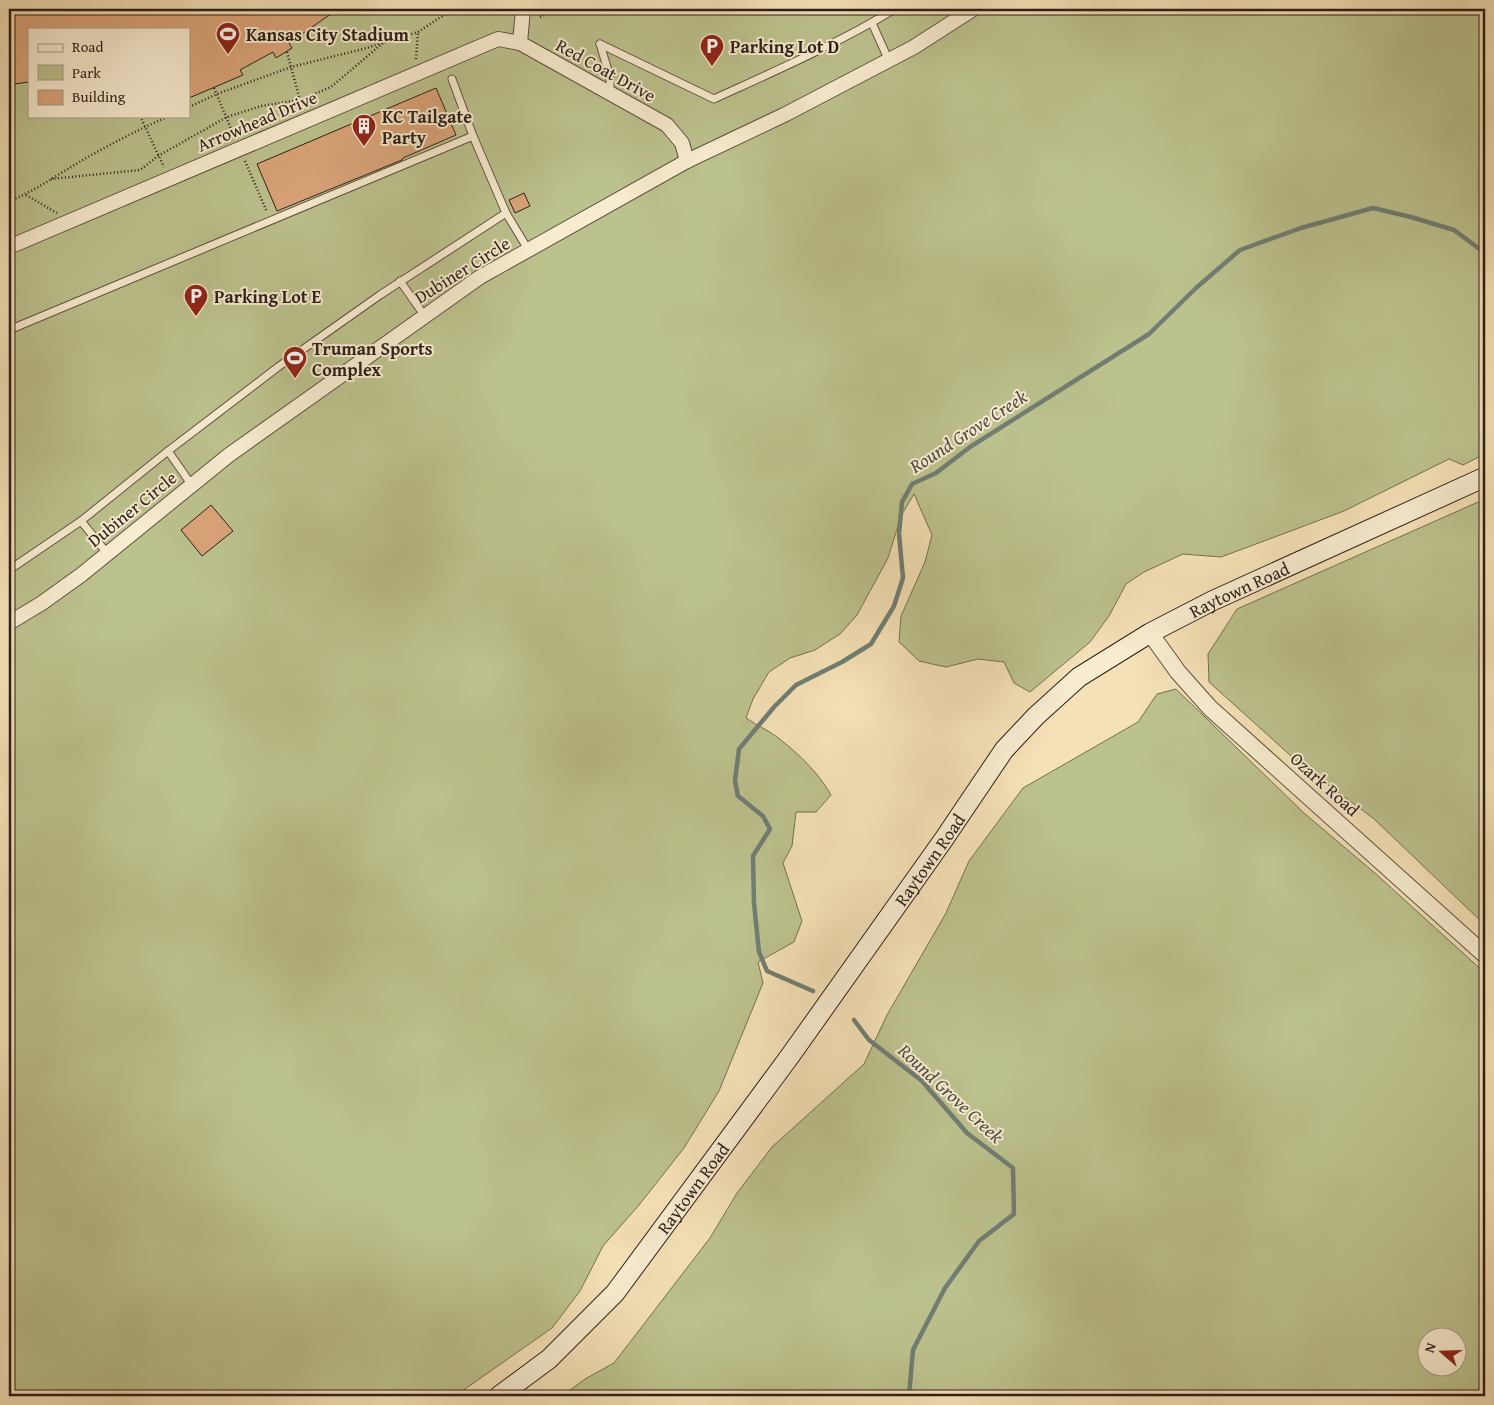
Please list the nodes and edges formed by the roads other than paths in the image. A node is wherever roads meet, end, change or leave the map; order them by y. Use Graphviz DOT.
graph roads {
  1 [pos="522,9"];
  2 [pos="895,9"];
  3 [pos="973,9"];
  4 [pos="872,23"];
  5 [pos="520,43"];
  6 [pos="889,61"];
  7 [pos="452,78"];
  8 [pos="610,94"];
  9 [pos="474,136"];
  10 [pos="687,161"];
  11 [pos="506,213"];
  12 [pos="9,247"];
  13 [pos="529,250"];
  14 [pos="400,281"];
  15 [pos="424,316"];
  16 [pos="9,330"];
  17 [pos="168,451"];
  18 [pos="1485,477"];
  19 [pos="191,484"];
  20 [pos="81,521"];
  21 [pos="107,553"];
  22 [pos="9,570"];
  23 [pos="9,623"];
  24 [pos="1150,633"];
  25 [pos="1485,955"];
  26 [pos="499,1396"];
  1 -- 5 [label="street"];
  2 -- 4 [label="lane"];
  3 -- 6 [label="street, Dubiner Circle"];
  4 -- 6 [label="lane"];
  4 -- 8 [label="lane"];
  5 -- 8 [label="street, Red Coat Drive"];
  5 -- 12 [label="street, Arrowhead Drive"];
  6 -- 10 [label="street, Dubiner Circle"];
  7 -- 9 [label="lane"];
  8 -- 10 [label="street, Red Coat Drive"];
  9 -- 11 [label="lane"];
  9 -- 16 [label="lane"];
  10 -- 13 [label="street, Dubiner Circle"];
  11 -- 13 [label="lane"];
  11 -- 14 [label="lane"];
  13 -- 15 [label="street, Dubiner Circle"];
  14 -- 15 [label="lane"];
  14 -- 17 [label="lane"];
  15 -- 19 [label="street, Dubiner Circle"];
  17 -- 19 [label="lane"];
  17 -- 20 [label="lane"];
  18 -- 24 [label="main road, Raytown Road"];
  19 -- 21 [label="street, Dubiner Circle"];
  20 -- 21 [label="lane"];
  20 -- 22 [label="lane"];
  21 -- 23 [label="street, Dubiner Circle"];
  24 -- 25 [label="street, Ozark Road"];
  24 -- 26 [label="main road, Raytown Road"];
}
